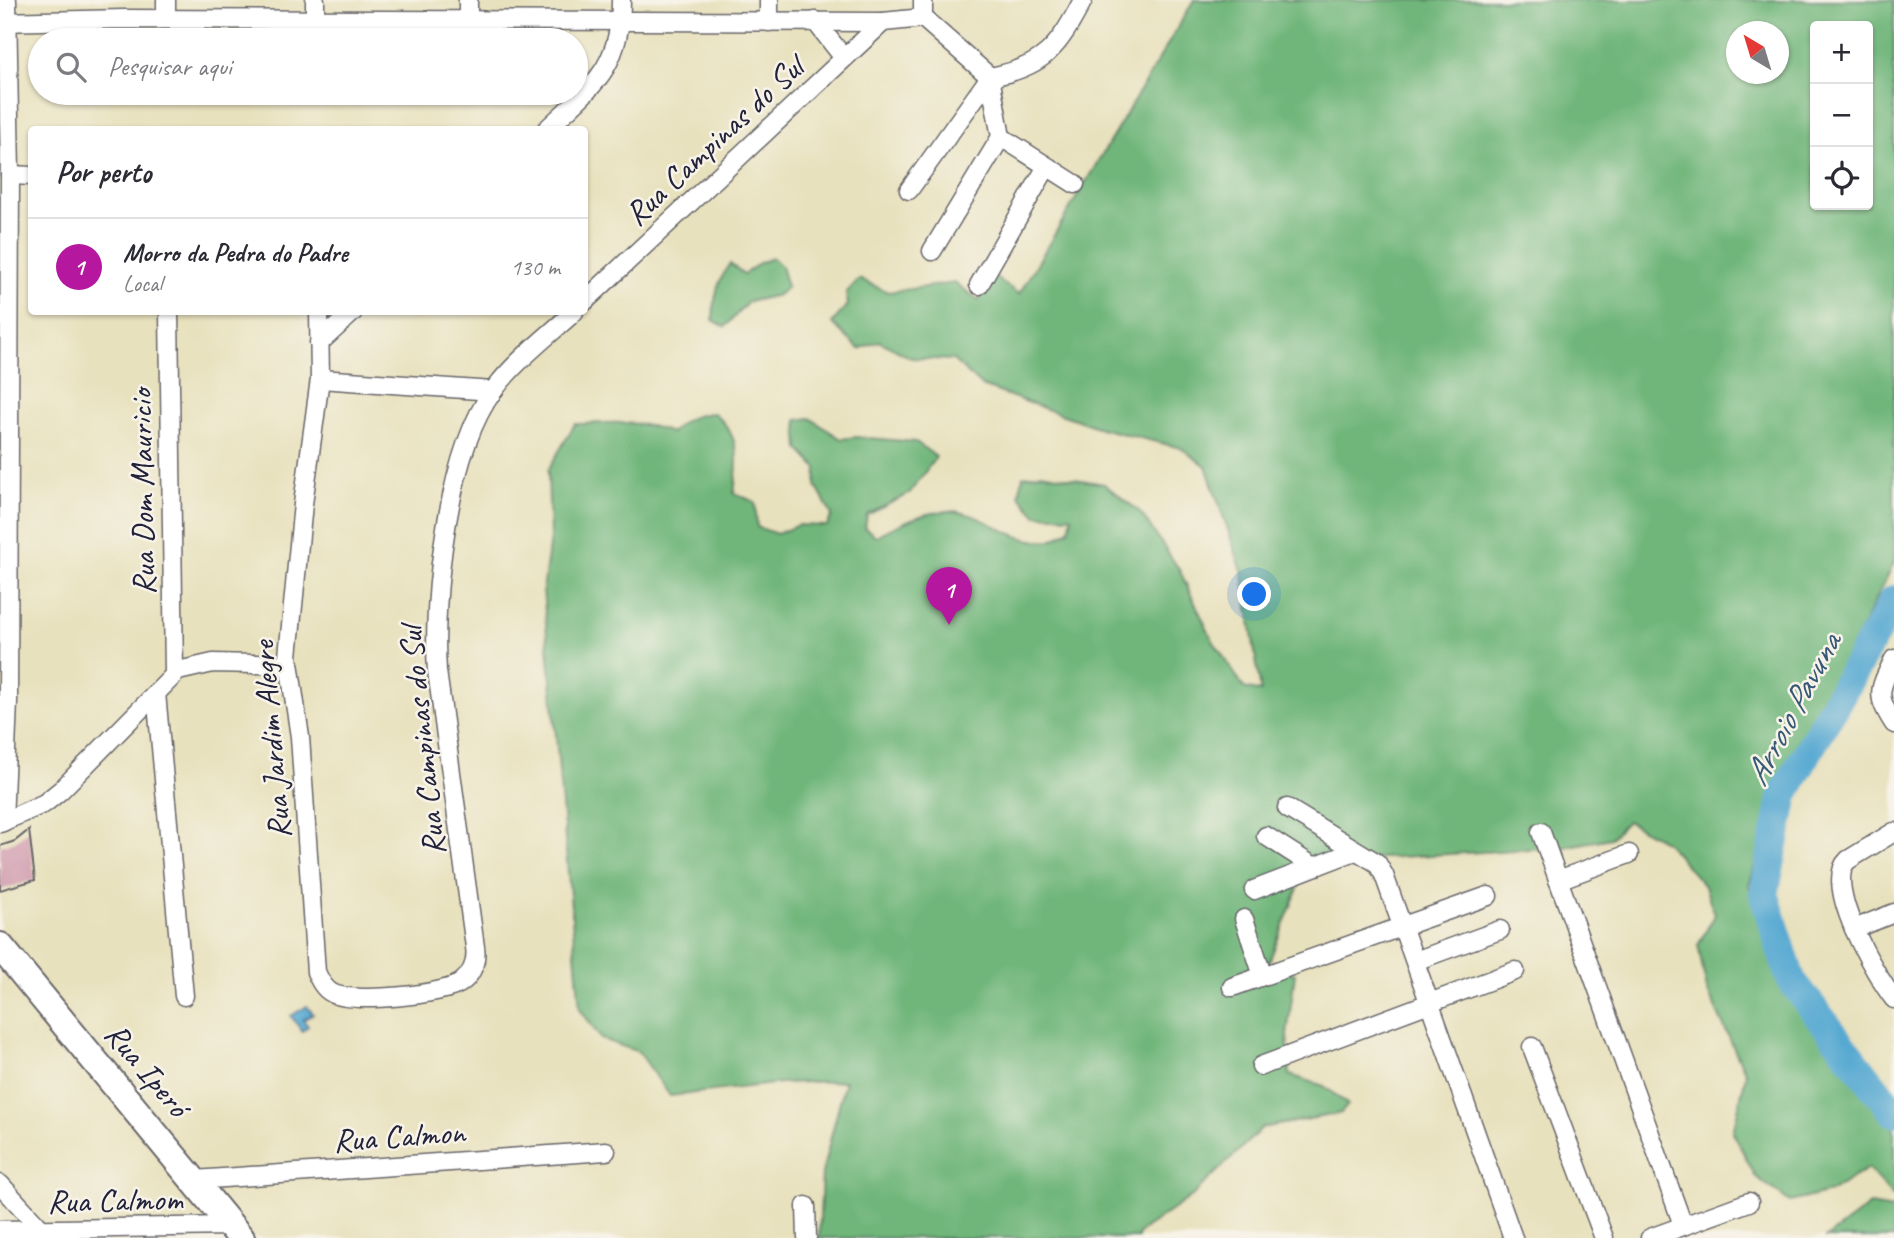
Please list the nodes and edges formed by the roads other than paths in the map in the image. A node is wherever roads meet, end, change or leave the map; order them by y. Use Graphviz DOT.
graph roads {
  1 [pos="7,0"];
  2 [pos="166,0"];
  3 [pos="315,0"];
  4 [pos="468,0"];
  5 [pos="621,0"];
  6 [pos="769,0"];
  7 [pos="1083,0"];
  8 [pos="923,9"];
  9 [pos="166,19"];
  10 [pos="315,19"];
  11 [pos="815,21"];
  12 [pos="3,22"];
  13 [pos="621,22"];
  14 [pos="769,22"];
  15 [pos="883,22"];
  16 [pos="468,23"];
  17 [pos="844,58"];
  18 [pos="990,77"];
  19 [pos="588,90"];
  20 [pos="572,105"];
  21 [pos="550,126"];
  22 [pos="1001,137"];
  23 [pos="1046,168"];
  24 [pos="10,175"];
  25 [pos="28,176"];
  26 [pos="1075,184"];
  27 [pos="909,190"];
  28 [pos="932,251"];
  29 [pos="979,285"];
  30 [pos="588,298"];
  31 [pos="169,315"];
  32 [pos="320,315"];
  33 [pos="350,315"];
  34 [pos="571,315"];
  35 [pos="319,343"];
  36 [pos="320,379"];
  37 [pos="493,391"];
  38 [pos="1894,659"];
  39 [pos="289,664"];
  40 [pos="174,673"];
  41 [pos="156,693"];
  42 [pos="4,697"];
  43 [pos="1894,724"];
  44 [pos="1287,808"];
  45 [pos="1,822"];
  46 [pos="1541,832"];
  47 [pos="1894,832"];
  48 [pos="1266,836"];
  49 [pos="1355,851"];
  50 [pos="1629,854"];
  51 [pos="1313,866"];
  52 [pos="1558,880"];
  53 [pos="1254,890"];
  54 [pos="1488,896"];
  55 [pos="1894,913"];
  56 [pos="1244,919"];
  57 [pos="1402,925"];
  58 [pos="1854,929"];
  59 [pos="1500,930"];
  60 [pos="0,946"];
  61 [pos="1415,961"];
  62 [pos="1515,971"];
  63 [pos="1263,976"];
  64 [pos="1232,987"];
  65 [pos="330,992"];
  66 [pos="1893,995"];
  67 [pos="184,996"];
  68 [pos="1430,1003"];
  69 [pos="1532,1046"];
  70 [pos="1261,1066"];
  71 [pos="606,1151"];
  72 [pos="195,1180"];
  73 [pos="0,1184"];
  74 [pos="1749,1202"];
  75 [pos="806,1206"];
  76 [pos="1683,1225"];
  77 [pos="0,1230"];
  78 [pos="42,1230"];
  79 [pos="236,1232"];
  80 [pos="807,1238"];
  81 [pos="1513,1238"];
  82 [pos="1604,1238"];
  83 [pos="1650,1238"];
  1 -- 12 [label="street"];
  2 -- 9 [label="street"];
  3 -- 10 [label="street"];
  4 -- 16 [label="street"];
  5 -- 13 [label="street"];
  6 -- 14 [label="street"];
  7 -- 18 [label="street"];
  8 -- 15 [label="street"];
  8 -- 18 [label="street"];
  9 -- 10 [label="street"];
  9 -- 12 [label="street"];
  10 -- 16 [label="street"];
  11 -- 14 [label="street"];
  11 -- 15 [label="street"];
  11 -- 17 [label="street"];
  12 -- 24 [label="street"];
  13 -- 14 [label="street"];
  13 -- 16 [label="street"];
  13 -- 19 [label="street"];
  15 -- 17 [label="street, Rua Campinas do Sul"];
  17 -- 30 [label="street, Rua Campinas do Sul"];
  18 -- 22 [label="street"];
  18 -- 27 [label="street"];
  20 -- 21 [label="street"];
  22 -- 23 [label="street"];
  22 -- 28 [label="street"];
  23 -- 26 [label="street"];
  23 -- 29 [label="street"];
  24 -- 25 [label="street"];
  24 -- 42 [label="street"];
  31 -- 40 [label="street, Rua Dom Mauricio"];
  32 -- 35 [label="street, Rua Jardim Alegre"];
  33 -- 35 [label="street"];
  34 -- 37 [label="street, Rua Campinas do Sul"];
  35 -- 36 [label="street, Rua Jardim Alegre"];
  36 -- 37 [label="street"];
  36 -- 39 [label="street, Rua Jardim Alegre"];
  37 -- 65 [label="street, Rua Campinas do Sul"];
  38 -- 43 [label="street"];
  39 -- 40 [label="street"];
  39 -- 65 [label="street, Rua Jardim Alegre"];
  40 -- 41 [label="street"];
  41 -- 45 [label="street"];
  41 -- 67 [label="street"];
  42 -- 45 [label="street"];
  44 -- 49 [label="street"];
  46 -- 52 [label="street"];
  47 -- 58 [label="street"];
  48 -- 51 [label="street"];
  49 -- 51 [label="street"];
  49 -- 57 [label="street"];
  50 -- 52 [label="street"];
  51 -- 53 [label="street"];
  52 -- 76 [label="street"];
  54 -- 57 [label="street"];
  55 -- 58 [label="street"];
  56 -- 63 [label="street"];
  57 -- 61 [label="street"];
  57 -- 63 [label="street"];
  58 -- 66 [label="street"];
  59 -- 61 [label="street"];
  60 -- 72 [label="street, Rua Iperó"];
  61 -- 68 [label="street"];
  62 -- 68 [label="street"];
  63 -- 64 [label="street"];
  68 -- 70 [label="street"];
  68 -- 81 [label="street"];
  69 -- 82 [label="street"];
  71 -- 72 [label="street, Rua Calmon"];
  72 -- 79 [label="street, Rua Iperó"];
  73 -- 78 [label="street"];
  74 -- 76 [label="street"];
  75 -- 80 [label="street"];
  76 -- 83 [label="street"];
  77 -- 78 [label="street, Rua Calmom"];
  78 -- 79 [label="street, Rua Calmom"];
}
